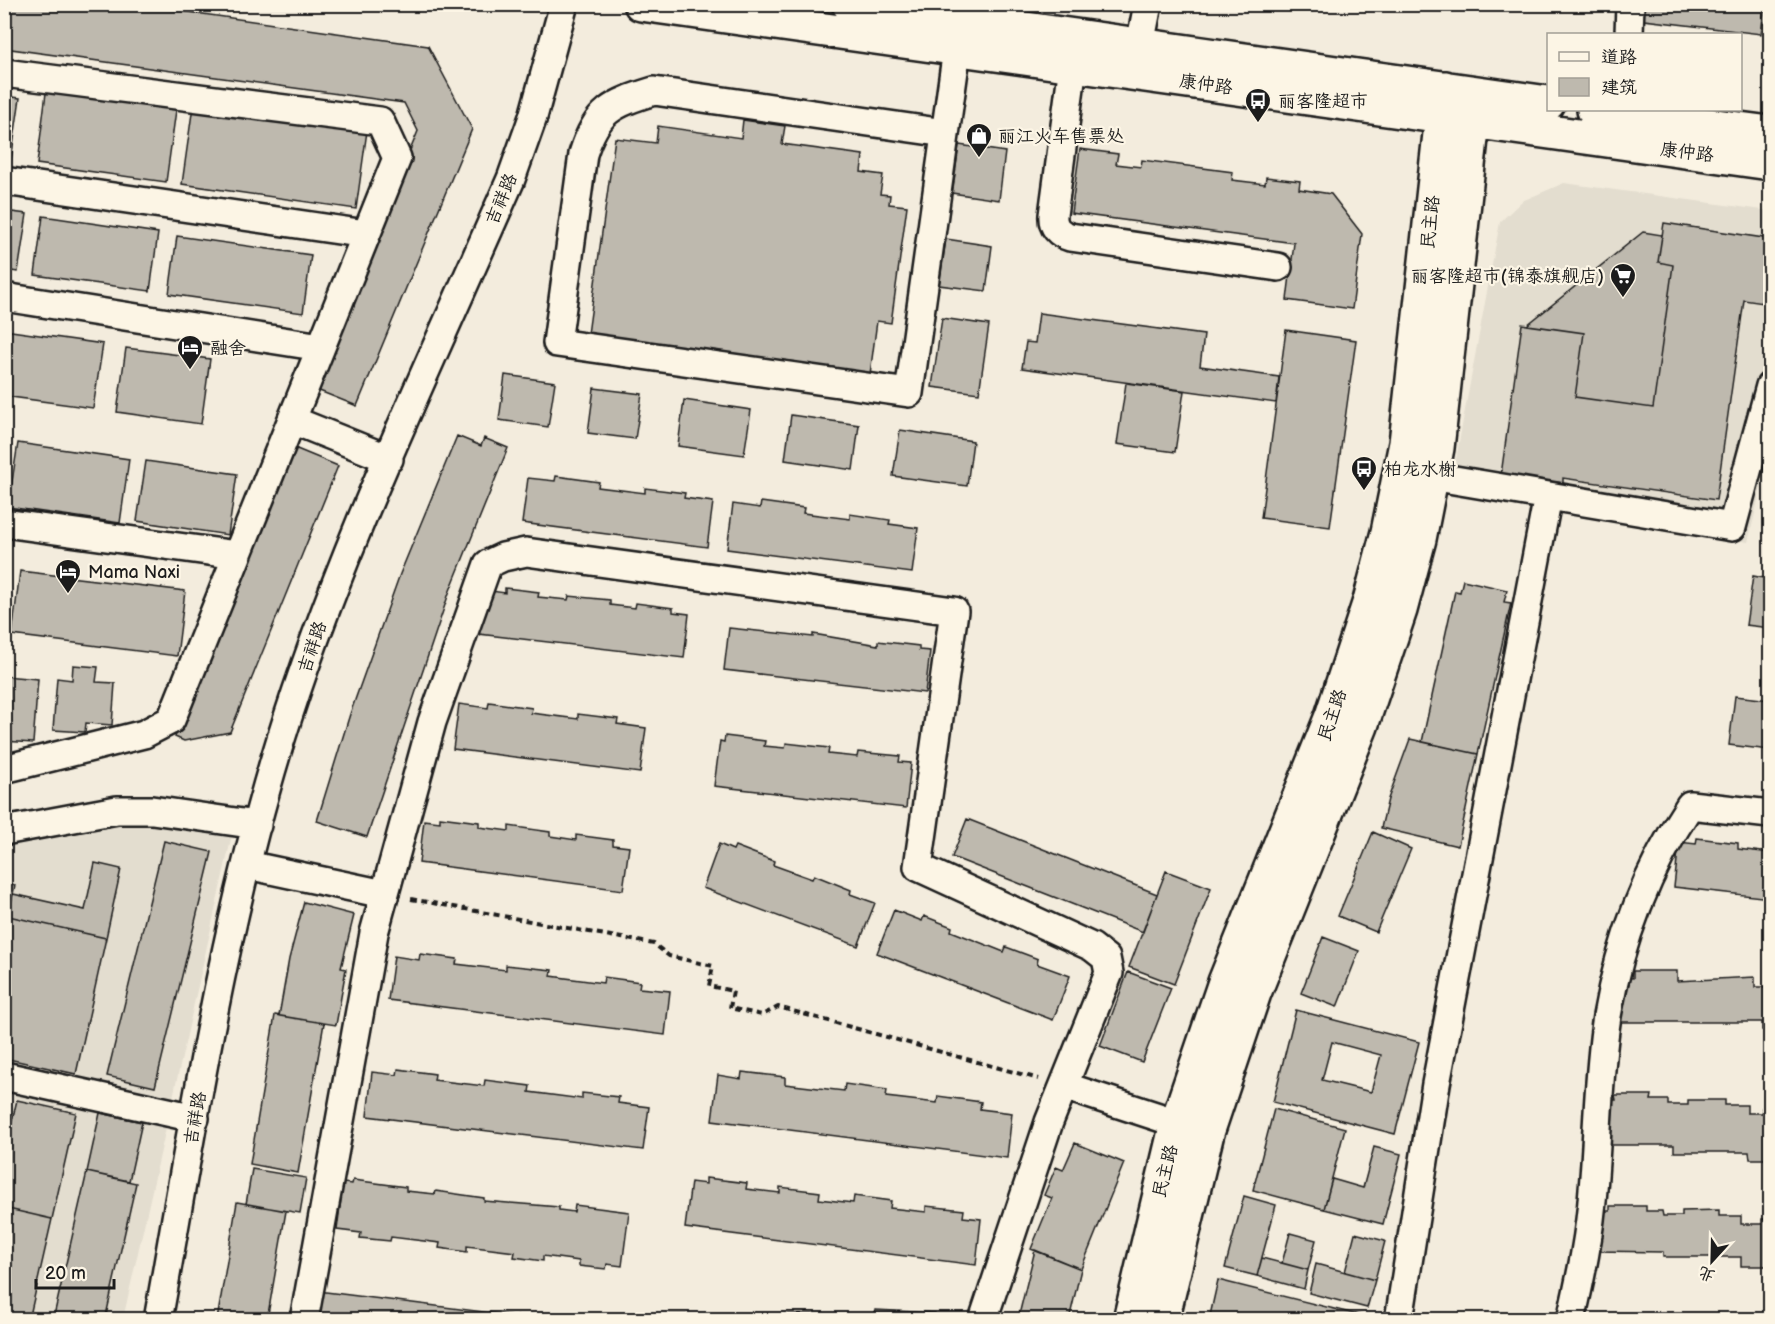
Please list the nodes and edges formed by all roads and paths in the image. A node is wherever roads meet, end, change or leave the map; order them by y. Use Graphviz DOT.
graph roads {
  1 [pos="564,4"];
  2 [pos="641,4"];
  3 [pos="849,4"];
  4 [pos="1148,4"];
  5 [pos="1630,4"];
  6 [pos="1629,33"];
  7 [pos="1140,45"];
  8 [pos="957,49"];
  9 [pos="1073,65"];
  10 [pos="4,73"];
  11 [pos="1547,103"];
  12 [pos="1459,105"];
  13 [pos="1611,111"];
  14 [pos="1628,112"];
  15 [pos="945,133"];
  16 [pos="1770,133"];
  17 [pos="1770,163"];
  18 [pos="4,181"];
  19 [pos="366,234"];
  20 [pos="1278,267"];
  21 [pos="4,297"];
  22 [pos="321,347"];
  23 [pos="1770,386"];
  24 [pos="292,420"];
  25 [pos="389,459"];
  26 [pos="1431,476"];
  27 [pos="1548,496"];
  28 [pos="4,524"];
  29 [pos="237,555"];
  30 [pos="4,769"];
  31 [pos="1770,814"];
  32 [pos="257,825"];
  33 [pos="4,831"];
  34 [pos="247,865"];
  35 [pos="384,894"];
  36 [pos="4,1076"];
  37 [pos="1064,1086"];
  38 [pos="195,1118"];
  39 [pos="1177,1123"];
  40 [pos="158,1320"];
  41 [pos="304,1320"];
  42 [pos="983,1320"];
  43 [pos="1130,1320"];
  44 [pos="1162,1320"];
  45 [pos="1399,1320"];
  46 [pos="1571,1320"];
  1 -- 25 [label="street, 吉祥路"];
  2 -- 8 [label="main road, 康仲路"];
  3 -- 7 [label="main road, 康仲路"];
  4 -- 7 [label="street"];
  5 -- 6 [label="street"];
  7 -- 12 [label="main road, 康仲路"];
  8 -- 9 [label="main road, 康仲路"];
  8 -- 15 [label="street"];
  9 -- 12 [label="main road, 康仲路"];
  9 -- 20 [label="street"];
  10 -- 19 [label="street"];
  11 -- 12 [label="main road, 康仲路"];
  12 -- 17 [label="main road, 康仲路"];
  12 -- 26 [label="main road, 民主路"];
  12 -- 39 [label="main road, 民主路"];
  13 -- 14 [label="main road, 康仲路"];
  14 -- 16 [label="main road, 康仲路"];
  15 -- 15 [label="street"];
  18 -- 19 [label="street"];
  19 -- 22 [label="street"];
  21 -- 22 [label="street"];
  22 -- 24 [label="street"];
  23 -- 27 [label="street"];
  24 -- 25 [label="street"];
  24 -- 29 [label="street"];
  25 -- 32 [label="street, 吉祥路"];
  26 -- 27 [label="street"];
  26 -- 44 [label="main road, 民主路"];
  27 -- 45 [label="street"];
  28 -- 29 [label="street"];
  29 -- 30 [label="street"];
  31 -- 46 [label="street"];
  32 -- 33 [label="street"];
  32 -- 34 [label="street, 吉祥路"];
  34 -- 35 [label="street"];
  34 -- 38 [label="street, 吉祥路"];
  35 -- 37 [label="path"];
  35 -- 37 [label="street"];
  35 -- 41 [label="street"];
  36 -- 38 [label="street"];
  37 -- 39 [label="street"];
  37 -- 42 [label="street"];
  38 -- 40 [label="street, 吉祥路"];
  39 -- 43 [label="main road, 民主路"];
}
